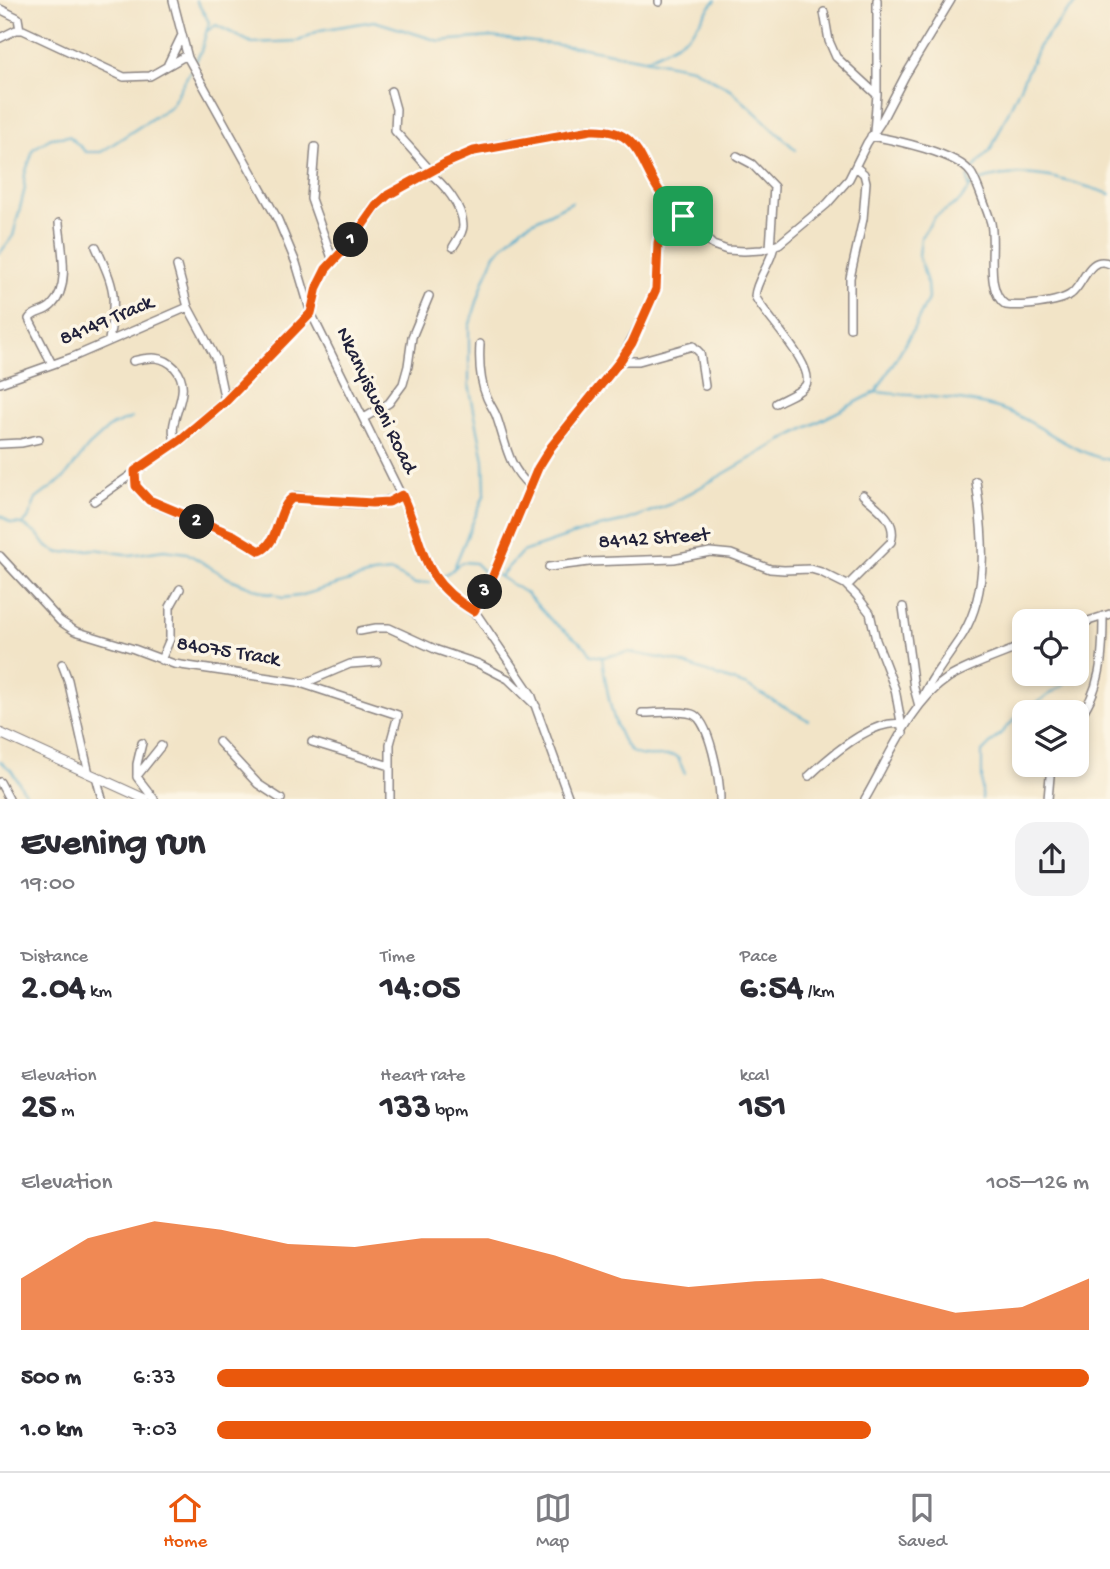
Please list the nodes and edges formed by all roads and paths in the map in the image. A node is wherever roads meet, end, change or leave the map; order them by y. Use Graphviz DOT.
graph roads {
  1 [pos="173,0"];
  2 [pos="877,0"];
  3 [pos="951,0"];
  4 [pos="0,9"];
  5 [pos="824,12"];
  6 [pos="20,30"];
  7 [pos="182,36"];
  8 [pos="0,38"];
  9 [pos="187,55"];
  10 [pos="168,66"];
  11 [pos="391,91"];
  12 [pos="877,94"];
  13 [pos="872,135"];
  14 [pos="315,147"];
  15 [pos="737,156"];
  16 [pos="856,167"];
  17 [pos="430,172"];
  18 [pos="661,194"];
  19 [pos="683,216"];
  20 [pos="663,220"];
  21 [pos="59,223"];
  22 [pos="96,247"];
  23 [pos="453,247"];
  24 [pos="772,247"];
  25 [pos="333,261"];
  26 [pos="1110,264"];
  27 [pos="177,265"];
  28 [pos="429,296"];
  29 [pos="188,307"];
  30 [pos="311,313"];
  31 [pos="850,328"];
  32 [pos="109,340"];
  33 [pos="480,344"];
  34 [pos="134,361"];
  35 [pos="620,361"];
  36 [pos="52,364"];
  37 [pos="0,383"];
  38 [pos="705,386"];
  39 [pos="226,401"];
  40 [pos="776,403"];
  41 [pos="364,418"];
  42 [pos="40,439"];
  43 [pos="176,442"];
  44 [pos="0,444"];
  45 [pos="135,471"];
  46 [pos="976,481"];
  47 [pos="530,486"];
  48 [pos="402,495"];
  49 [pos="863,495"];
  50 [pos="94,501"];
  51 [pos="0,556"];
  52 [pos="548,567"];
  53 [pos="847,586"];
  54 [pos="180,589"];
  55 [pos="903,607"];
  56 [pos="474,611"];
  57 [pos="1106,615"];
  58 [pos="1089,621"];
  59 [pos="360,631"];
  60 [pos="1012,650"];
  61 [pos="161,660"];
  62 [pos="377,662"];
  63 [pos="62,664"];
  64 [pos="304,683"];
  65 [pos="1089,702"];
  66 [pos="920,704"];
  67 [pos="538,707"];
  68 [pos="642,713"];
  69 [pos="902,723"];
  70 [pos="0,733"];
  71 [pos="903,733"];
  72 [pos="312,741"];
  73 [pos="219,742"];
  74 [pos="142,743"];
  75 [pos="161,746"];
  76 [pos="390,766"];
  77 [pos="92,775"];
  78 [pos="809,776"];
  79 [pos="137,777"];
  80 [pos="1050,777"];
  81 [pos="0,782"];
  82 [pos="9,799"];
  83 [pos="102,799"];
  84 [pos="145,799"];
  85 [pos="154,799"];
  86 [pos="281,799"];
  87 [pos="390,799"];
  88 [pos="569,799"];
  89 [pos="720,799"];
  90 [pos="865,799"];
  91 [pos="1048,799"];
  1 -- 7 [label="street, Nkanyisweni Road"];
  2 -- 12 [label="street"];
  3 -- 13 [label="street"];
  4 -- 6 [label="street"];
  5 -- 12 [label="street"];
  6 -- 8 [label="street"];
  6 -- 10 [label="street"];
  7 -- 9 [label="street, Nkanyisweni Road"];
  7 -- 10 [label="street"];
  9 -- 10 [label="street"];
  9 -- 30 [label="street, Nkanyisweni Road"];
  11 -- 17 [label="street"];
  12 -- 13 [label="street"];
  13 -- 16 [label="street"];
  13 -- 26 [label="street"];
  14 -- 25 [label="street"];
  15 -- 24 [label="street"];
  16 -- 24 [label="street"];
  16 -- 31 [label="street"];
  17 -- 18 [label="street"];
  17 -- 23 [label="street"];
  17 -- 25 [label="street"];
  18 -- 19 [label="street"];
  18 -- 20 [label="street"];
  19 -- 20 [label="street"];
  19 -- 24 [label="street"];
  20 -- 35 [label="street"];
  21 -- 36 [label="street"];
  22 -- 32 [label="street"];
  24 -- 40 [label="street"];
  25 -- 30 [label="street"];
  27 -- 29 [label="street, 84149 Track"];
  28 -- 41 [label="street"];
  29 -- 32 [label="street, 84149 Track"];
  29 -- 39 [label="street"];
  30 -- 39 [label="street"];
  30 -- 41 [label="street, Nkanyisweni Road"];
  32 -- 36 [label="street, 84149 Track"];
  33 -- 47 [label="street"];
  34 -- 43 [label="street"];
  35 -- 38 [label="street"];
  35 -- 47 [label="street"];
  36 -- 37 [label="street, 84149 Track"];
  39 -- 43 [label="street"];
  41 -- 48 [label="street, Nkanyisweni Road"];
  42 -- 44 [label="street"];
  43 -- 45 [label="street"];
  45 -- 48 [label="street"];
  45 -- 50 [label="street"];
  46 -- 66 [label="street"];
  47 -- 56 [label="street"];
  48 -- 56 [label="street, Nkanyisweni Road"];
  49 -- 53 [label="street"];
  51 -- 61 [label="street, 84075 Track"];
  52 -- 53 [label="street, 84142 Street"];
  53 -- 69 [label="street, 84142 Street"];
  54 -- 61 [label="street"];
  55 -- 66 [label="street"];
  56 -- 67 [label="street, Nkanyisweni Road"];
  57 -- 58 [label="street"];
  57 -- 65 [label="street"];
  59 -- 67 [label="street"];
  60 -- 66 [label="street"];
  61 -- 64 [label="street, 84075 Track"];
  62 -- 64 [label="street"];
  63 -- 77 [label="street"];
  64 -- 76 [label="street, 84075 Track"];
  66 -- 71 [label="street"];
  67 -- 88 [label="street, Nkanyisweni Road"];
  68 -- 89 [label="street"];
  69 -- 71 [label="street, 84142 Street"];
  69 -- 78 [label="street"];
  70 -- 77 [label="main road"];
  71 -- 90 [label="street"];
  72 -- 76 [label="street"];
  73 -- 86 [label="street"];
  74 -- 79 [label="street"];
  75 -- 79 [label="street"];
  76 -- 87 [label="street"];
  77 -- 83 [label="street"];
  77 -- 84 [label="main road"];
  79 -- 85 [label="street"];
  80 -- 91 [label="street"];
  81 -- 82 [label="street"];
}
